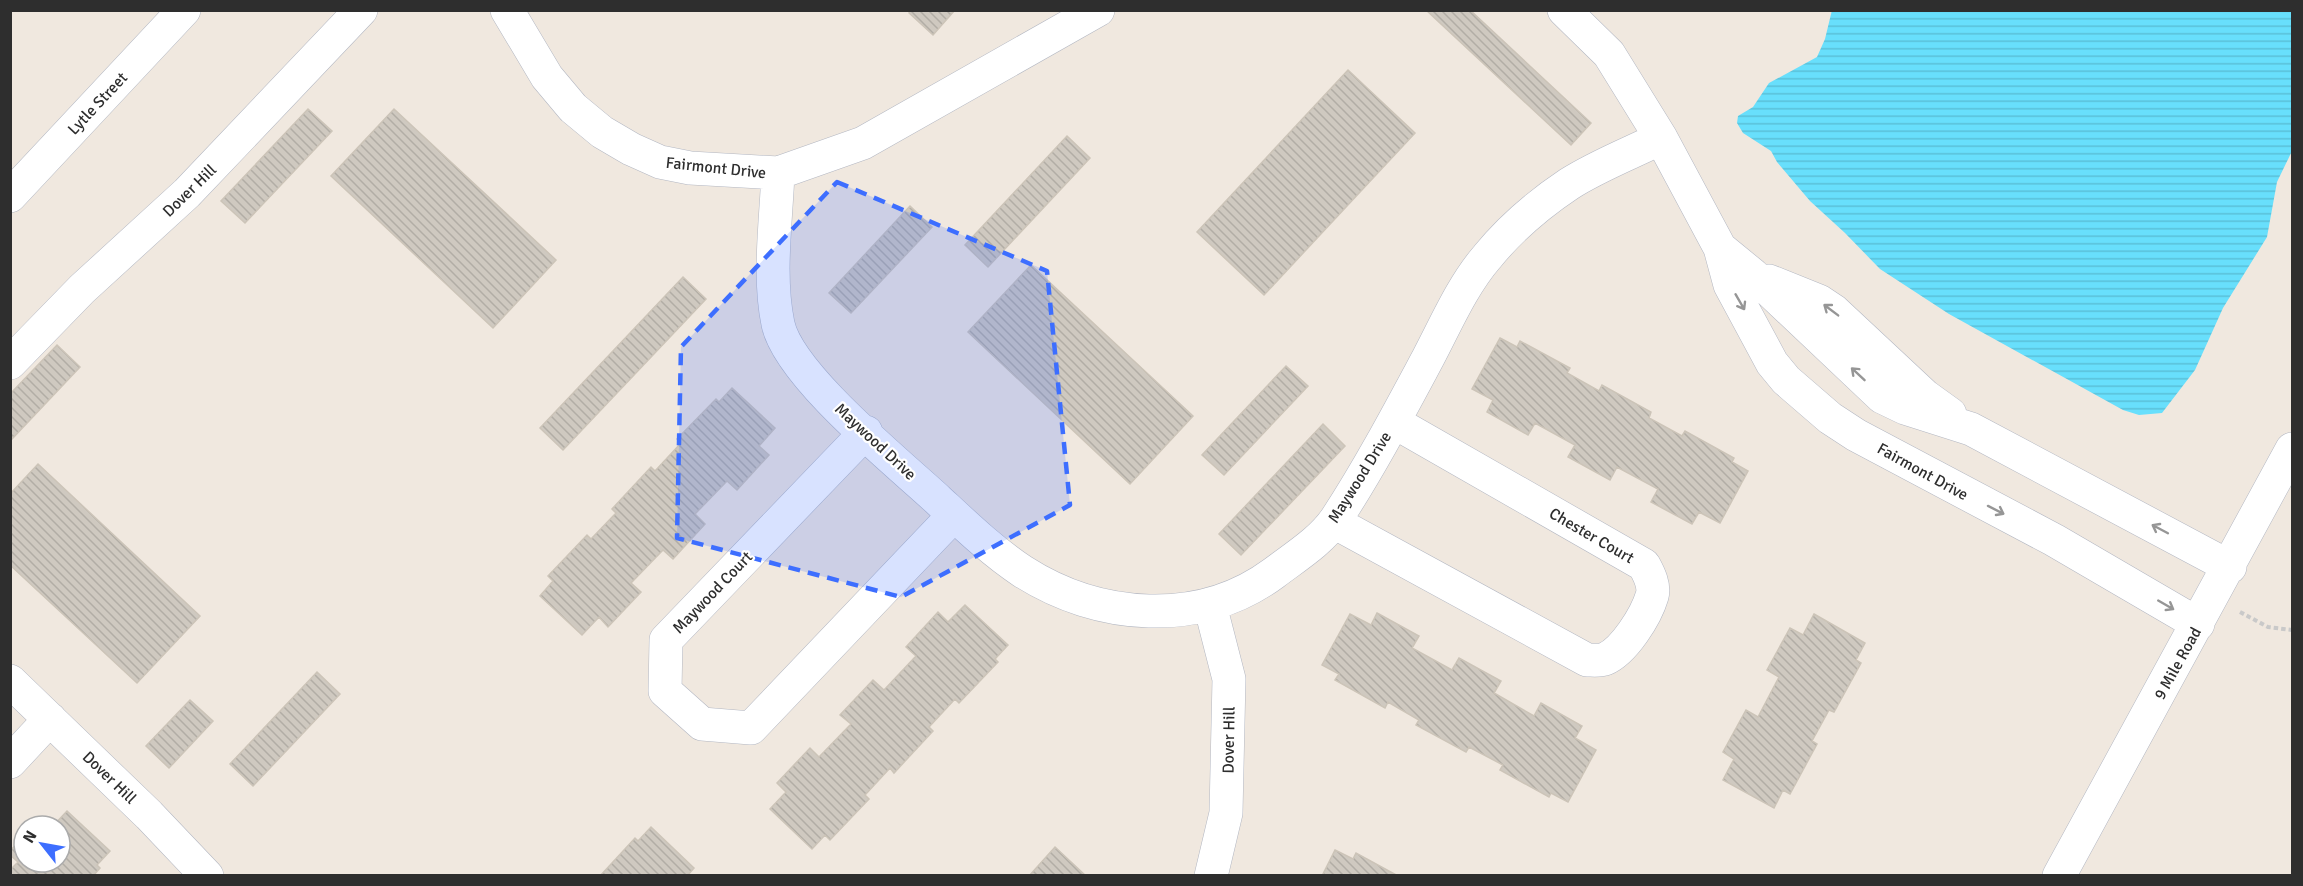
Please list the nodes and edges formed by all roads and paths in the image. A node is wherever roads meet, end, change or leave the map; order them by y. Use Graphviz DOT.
graph roads {
  1 [pos="184,10"];
  2 [pos="361,10"];
  3 [pos="507,10"];
  4 [pos="1098,10"];
  5 [pos="1564,10"];
  6 [pos="1661,138"];
  7 [pos="778,173"];
  8 [pos="10,196"];
  9 [pos="1720,248"];
  10 [pos="1753,274"];
  11 [pos="10,363"];
  12 [pos="1882,397"];
  13 [pos="1394,422"];
  14 [pos="1971,429"];
  15 [pos="866,432"];
  16 [pos="1856,435"];
  17 [pos="2292,448"];
  18 [pos="954,514"];
  19 [pos="1334,522"];
  20 [pos="2230,567"];
  21 [pos="1210,605"];
  22 [pos="2206,610"];
  23 [pos="2292,630"];
  24 [pos="10,681"];
  25 [pos="50,719"];
  26 [pos="10,762"];
  27 [pos="207,876"];
  28 [pos="1211,876"];
  29 [pos="2059,876"];
  1 -- 8 [label="street, Lytle Street"];
  2 -- 11 [label="street, Dover Hill"];
  3 -- 7 [label="street, Fairmont Drive"];
  4 -- 7 [label="street, Fairmont Drive"];
  5 -- 6 [label="street, Fairmont Drive"];
  6 -- 9 [label="street, Fairmont Drive"];
  6 -- 13 [label="street, Maywood Drive"];
  7 -- 15 [label="street, Maywood Drive"];
  9 -- 10 [label="street, Fairmont Drive"];
  9 -- 16 [label="street, Fairmont Drive, one-way"];
  12 -- 10 [label="street, Fairmont Drive, one-way"];
  14 -- 10 [label="street, Fairmont Drive, one-way"];
  12 -- 14 [label="street, Fairmont Drive"];
  12 -- 16 [label="street"];
  13 -- 19 [label="street, Maywood Drive"];
  13 -- 19 [label="street, Chester Court"];
  20 -- 14 [label="street, Fairmont Drive, one-way"];
  15 -- 18 [label="street, Maywood Drive"];
  15 -- 18 [label="street, Maywood Court"];
  16 -- 22 [label="street, Fairmont Drive, one-way"];
  17 -- 20 [label="street, 9 Mile Road"];
  18 -- 21 [label="street, Maywood Drive"];
  19 -- 21 [label="street, Maywood Drive"];
  20 -- 22 [label="street, 9 Mile Road"];
  21 -- 28 [label="street, Dover Hill"];
  22 -- 23 [label="path"];
  22 -- 29 [label="street, 9 Mile Road"];
  24 -- 25 [label="street, Dover Hill"];
  25 -- 26 [label="street"];
  25 -- 27 [label="street, Dover Hill"];
}
